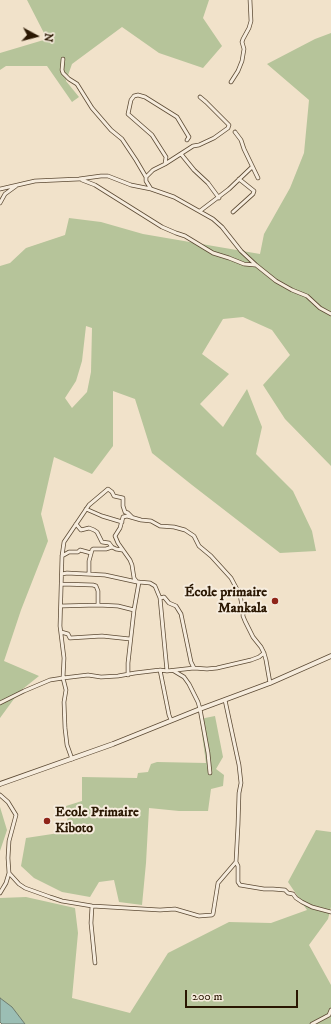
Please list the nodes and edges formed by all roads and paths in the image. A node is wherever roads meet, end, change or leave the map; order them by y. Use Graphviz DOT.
graph roads {
  1 [pos="250,0"];
  2 [pos="63,59"];
  3 [pos="231,82"];
  4 [pos="200,97"];
  5 [pos="235,132"];
  6 [pos="187,140"];
  7 [pos="181,154"];
  8 [pos="165,164"];
  9 [pos="252,167"];
  10 [pos="146,176"];
  11 [pos="258,178"];
  12 [pos="79,179"];
  13 [pos="239,179"];
  14 [pos="17,185"];
  15 [pos="0,189"];
  16 [pos="151,189"];
  17 [pos="219,198"];
  18 [pos="0,203"];
  19 [pos="200,212"];
  20 [pos="233,212"];
  21 [pos="256,265"];
  22 [pos="331,314"];
  23 [pos="86,509"];
  24 [pos="133,518"];
  25 [pos="122,522"];
  26 [pos="76,524"];
  27 [pos="112,547"];
  28 [pos="122,550"];
  29 [pos="91,553"];
  30 [pos="62,556"];
  31 [pos="62,574"];
  32 [pos="88,574"];
  33 [pos="138,582"];
  34 [pos="62,584"];
  35 [pos="160,598"];
  36 [pos="98,605"];
  37 [pos="61,606"];
  38 [pos="134,610"];
  39 [pos="61,632"];
  40 [pos="130,639"];
  41 [pos="264,653"];
  42 [pos="331,656"];
  43 [pos="194,668"];
  44 [pos="160,670"];
  45 [pos="167,671"];
  46 [pos="174,671"];
  47 [pos="128,675"];
  48 [pos="63,678"];
  49 [pos="270,684"];
  50 [pos="225,700"];
  51 [pos="0,703"];
  52 [pos="200,708"];
  53 [pos="171,720"];
  54 [pos="72,759"];
  55 [pos="210,773"];
  56 [pos="0,784"];
  57 [pos="0,795"];
  58 [pos="236,862"];
  59 [pos="9,873"];
  60 [pos="0,893"];
  61 [pos="92,906"];
  62 [pos="331,912"];
  63 [pos="94,963"];
  64 [pos="331,1010"];
  65 [pos="312,1024"];
  1 -- 3 [label="street"];
  2 -- 10 [label="street"];
  4 -- 7 [label="street"];
  5 -- 9 [label="street"];
  6 -- 8 [label="street"];
  7 -- 8 [label="street"];
  7 -- 17 [label="street"];
  8 -- 10 [label="street"];
  9 -- 11 [label="street"];
  9 -- 13 [label="street"];
  10 -- 16 [label="street"];
  12 -- 14 [label="street"];
  12 -- 16 [label="street"];
  12 -- 21 [label="street"];
  13 -- 17 [label="street"];
  13 -- 20 [label="street"];
  14 -- 15 [label="street"];
  14 -- 18 [label="street"];
  16 -- 19 [label="street"];
  17 -- 19 [label="street"];
  19 -- 21 [label="street"];
  21 -- 22 [label="street"];
  23 -- 24 [label="street"];
  23 -- 25 [label="street"];
  23 -- 26 [label="street"];
  24 -- 25 [label="street"];
  24 -- 41 [label="street"];
  25 -- 28 [label="street"];
  26 -- 27 [label="street"];
  26 -- 30 [label="street"];
  27 -- 28 [label="street"];
  27 -- 29 [label="street"];
  28 -- 33 [label="street"];
  29 -- 30 [label="street"];
  29 -- 32 [label="street"];
  30 -- 31 [label="street"];
  31 -- 32 [label="street"];
  31 -- 34 [label="street"];
  32 -- 33 [label="street"];
  33 -- 35 [label="street"];
  33 -- 38 [label="street"];
  34 -- 36 [label="street"];
  34 -- 37 [label="street"];
  35 -- 43 [label="street"];
  35 -- 45 [label="street"];
  36 -- 37 [label="street"];
  36 -- 38 [label="street"];
  37 -- 39 [label="street"];
  38 -- 40 [label="street"];
  39 -- 40 [label="street"];
  39 -- 48 [label="street"];
  40 -- 47 [label="street"];
  41 -- 43 [label="street"];
  41 -- 49 [label="street"];
  42 -- 49 [label="street"];
  43 -- 46 [label="street"];
  44 -- 45 [label="street"];
  44 -- 47 [label="street"];
  44 -- 53 [label="street"];
  45 -- 46 [label="street"];
  46 -- 52 [label="street"];
  47 -- 48 [label="street"];
  48 -- 51 [label="street"];
  48 -- 54 [label="street"];
  49 -- 50 [label="street"];
  50 -- 52 [label="street"];
  50 -- 58 [label="street"];
  52 -- 53 [label="street"];
  52 -- 55 [label="street"];
  53 -- 54 [label="street"];
  54 -- 56 [label="street"];
  57 -- 59 [label="street"];
  58 -- 61 [label="street"];
  58 -- 62 [label="street"];
  59 -- 60 [label="street"];
  59 -- 61 [label="street"];
  61 -- 63 [label="street"];
  64 -- 65 [label="street"];
}
